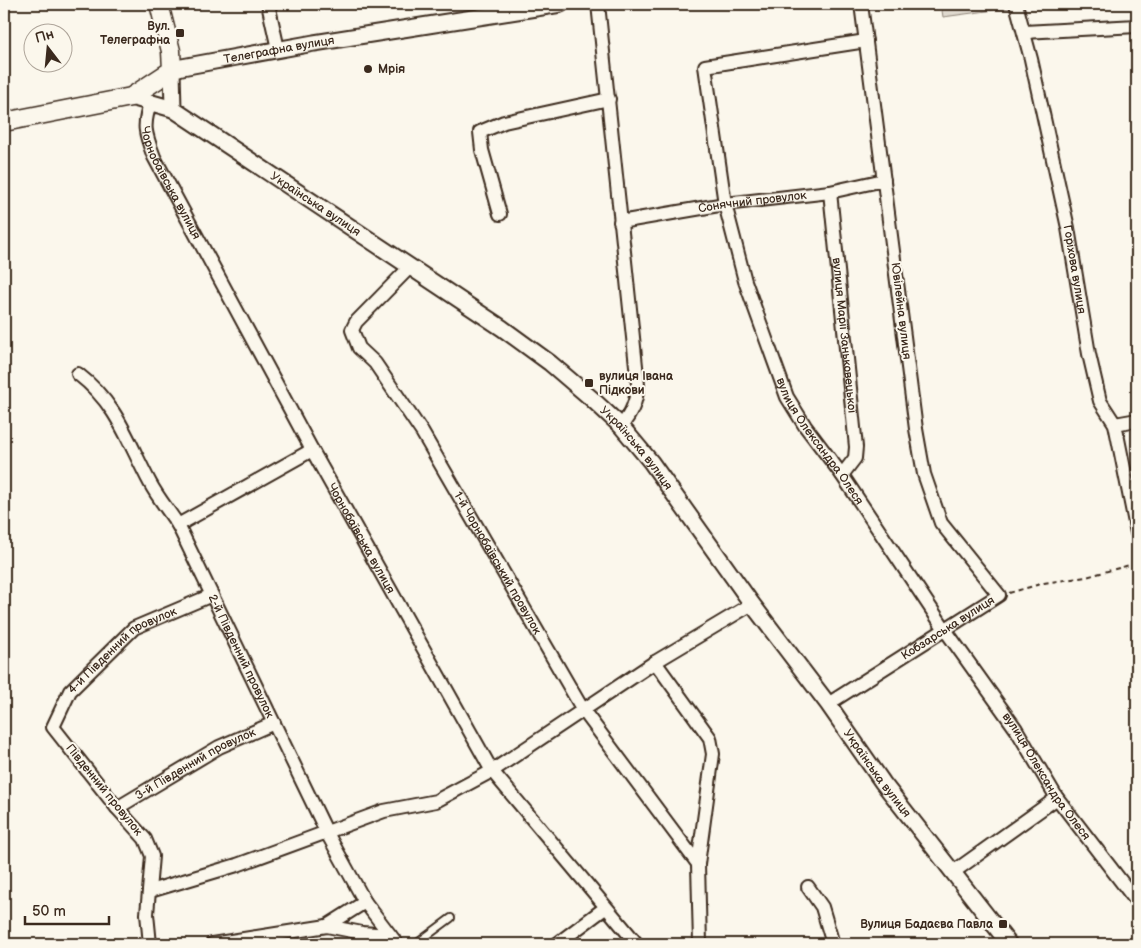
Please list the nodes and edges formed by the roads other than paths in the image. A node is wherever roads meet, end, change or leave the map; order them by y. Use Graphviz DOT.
graph roads {
  1 [pos="159,4"];
  2 [pos="268,4"];
  3 [pos="561,4"];
  4 [pos="598,4"];
  5 [pos="861,4"];
  6 [pos="1016,4"];
  7 [pos="1137,26"];
  8 [pos="1024,32"];
  9 [pos="866,41"];
  10 [pos="278,49"];
  11 [pos="172,70"];
  12 [pos="131,97"];
  13 [pos="609,99"];
  14 [pos="151,101"];
  15 [pos="172,108"];
  16 [pos="4,122"];
  17 [pos="884,180"];
  18 [pos="830,192"];
  19 [pos="725,204"];
  20 [pos="500,214"];
  21 [pos="620,222"];
  22 [pos="410,267"];
  23 [pos="78,374"];
  24 [pos="1137,420"];
  25 [pos="1115,424"];
  26 [pos="621,426"];
  27 [pos="312,450"];
  28 [pos="842,474"];
  29 [pos="178,525"];
  30 [pos="1137,533"];
  31 [pos="212,595"];
  32 [pos="1000,596"];
  33 [pos="752,604"];
  34 [pos="946,631"];
  35 [pos="655,662"];
  36 [pos="828,704"];
  37 [pos="583,710"];
  38 [pos="274,723"];
  39 [pos="53,727"];
  40 [pos="492,771"];
  41 [pos="1057,798"];
  42 [pos="117,808"];
  43 [pos="327,833"];
  44 [pos="698,864"];
  45 [pos="952,873"];
  46 [pos="808,887"];
  47 [pos="150,891"];
  48 [pos="365,902"];
  49 [pos="1137,902"];
  50 [pos="605,908"];
  51 [pos="452,918"];
  52 [pos="328,926"];
  53 [pos="393,940"];
  54 [pos="150,944"];
  55 [pos="212,944"];
  56 [pos="416,944"];
  57 [pos="557,944"];
  58 [pos="637,944"];
  59 [pos="700,944"];
  60 [pos="833,944"];
  61 [pos="1009,944"];
  1 -- 11 [label="main road"];
  2 -- 10 [label="street"];
  3 -- 10 [label="street, Телеграфна вулиця"];
  4 -- 13 [label="street"];
  5 -- 9 [label="street, Ювілейна вулиця"];
  6 -- 8 [label="street, Горіхова вулиця"];
  7 -- 8 [label="street"];
  8 -- 25 [label="street, Горіхова вулиця"];
  9 -- 17 [label="street, Ювілейна вулиця"];
  9 -- 19 [label="street, вулиця Олександра Олеся"];
  10 -- 11 [label="street, Телеграфна вулиця"];
  11 -- 12 [label="main road, Телеграфна вулиця"];
  11 -- 15 [label="street"];
  12 -- 14 [label="street, Українська вулиця"];
  12 -- 16 [label="main road, Телеграфна вулиця"];
  13 -- 20 [label="street"];
  13 -- 21 [label="street"];
  14 -- 15 [label="street, Українська вулиця"];
  14 -- 27 [label="street, Чорнобаївська вулиця"];
  15 -- 22 [label="street, Українська вулиця"];
  17 -- 18 [label="street, Сонячний провулок"];
  17 -- 32 [label="street, Ювілейна вулиця"];
  18 -- 19 [label="street, Сонячний провулок"];
  18 -- 28 [label="street, вулиця Марії Заньковецької"];
  19 -- 21 [label="street, Сонячний провулок"];
  19 -- 28 [label="street, вулиця Олександра Олеся"];
  21 -- 26 [label="street"];
  22 -- 26 [label="street, Українська вулиця"];
  22 -- 37 [label="street, 1-й Чорнобаївський провулок"];
  23 -- 29 [label="street, 2-й Південний провулок"];
  24 -- 25 [label="street"];
  25 -- 30 [label="street, Горіхова вулиця"];
  26 -- 33 [label="street, Українська вулиця"];
  27 -- 29 [label="street"];
  27 -- 40 [label="street, Чорнобаївська вулиця"];
  28 -- 34 [label="street, вулиця Олександра Олеся"];
  29 -- 31 [label="street, 2-й Південний провулок"];
  31 -- 38 [label="street, 2-й Південний провулок"];
  31 -- 39 [label="street, 4-й Південний провулок"];
  32 -- 34 [label="street, Кобзарська вулиця"];
  33 -- 35 [label="street"];
  33 -- 36 [label="street, Українська вулиця"];
  34 -- 36 [label="street, Кобзарська вулиця"];
  34 -- 41 [label="street, вулиця Олександра Олеся"];
  35 -- 37 [label="street"];
  35 -- 44 [label="street"];
  36 -- 45 [label="street, Українська вулиця"];
  37 -- 40 [label="street"];
  37 -- 44 [label="street, 1-й Чорнобаївський провулок"];
  38 -- 42 [label="street, 3-й Південний провулок"];
  38 -- 43 [label="street, 2-й Південний провулок"];
  39 -- 42 [label="street, Південний провулок"];
  40 -- 43 [label="street"];
  40 -- 50 [label="street, Чорнобаївська вулиця"];
  41 -- 45 [label="street"];
  41 -- 49 [label="street, вулиця Олександра Олеся"];
  42 -- 47 [label="street, Південний провулок"];
  43 -- 47 [label="street"];
  43 -- 48 [label="street, 2-й Південний провулок"];
  44 -- 59 [label="street"];
  45 -- 61 [label="street, Українська вулиця"];
  46 -- 60 [label="street"];
  47 -- 54 [label="street, Південний провулок"];
  48 -- 52 [label="street"];
  48 -- 53 [label="street, 2-й Південний провулок"];
  50 -- 57 [label="street"];
  50 -- 58 [label="street, Чорнобаївська вулиця"];
  51 -- 56 [label="lane"];
  52 -- 53 [label="street"];
  52 -- 55 [label="street"];
}
